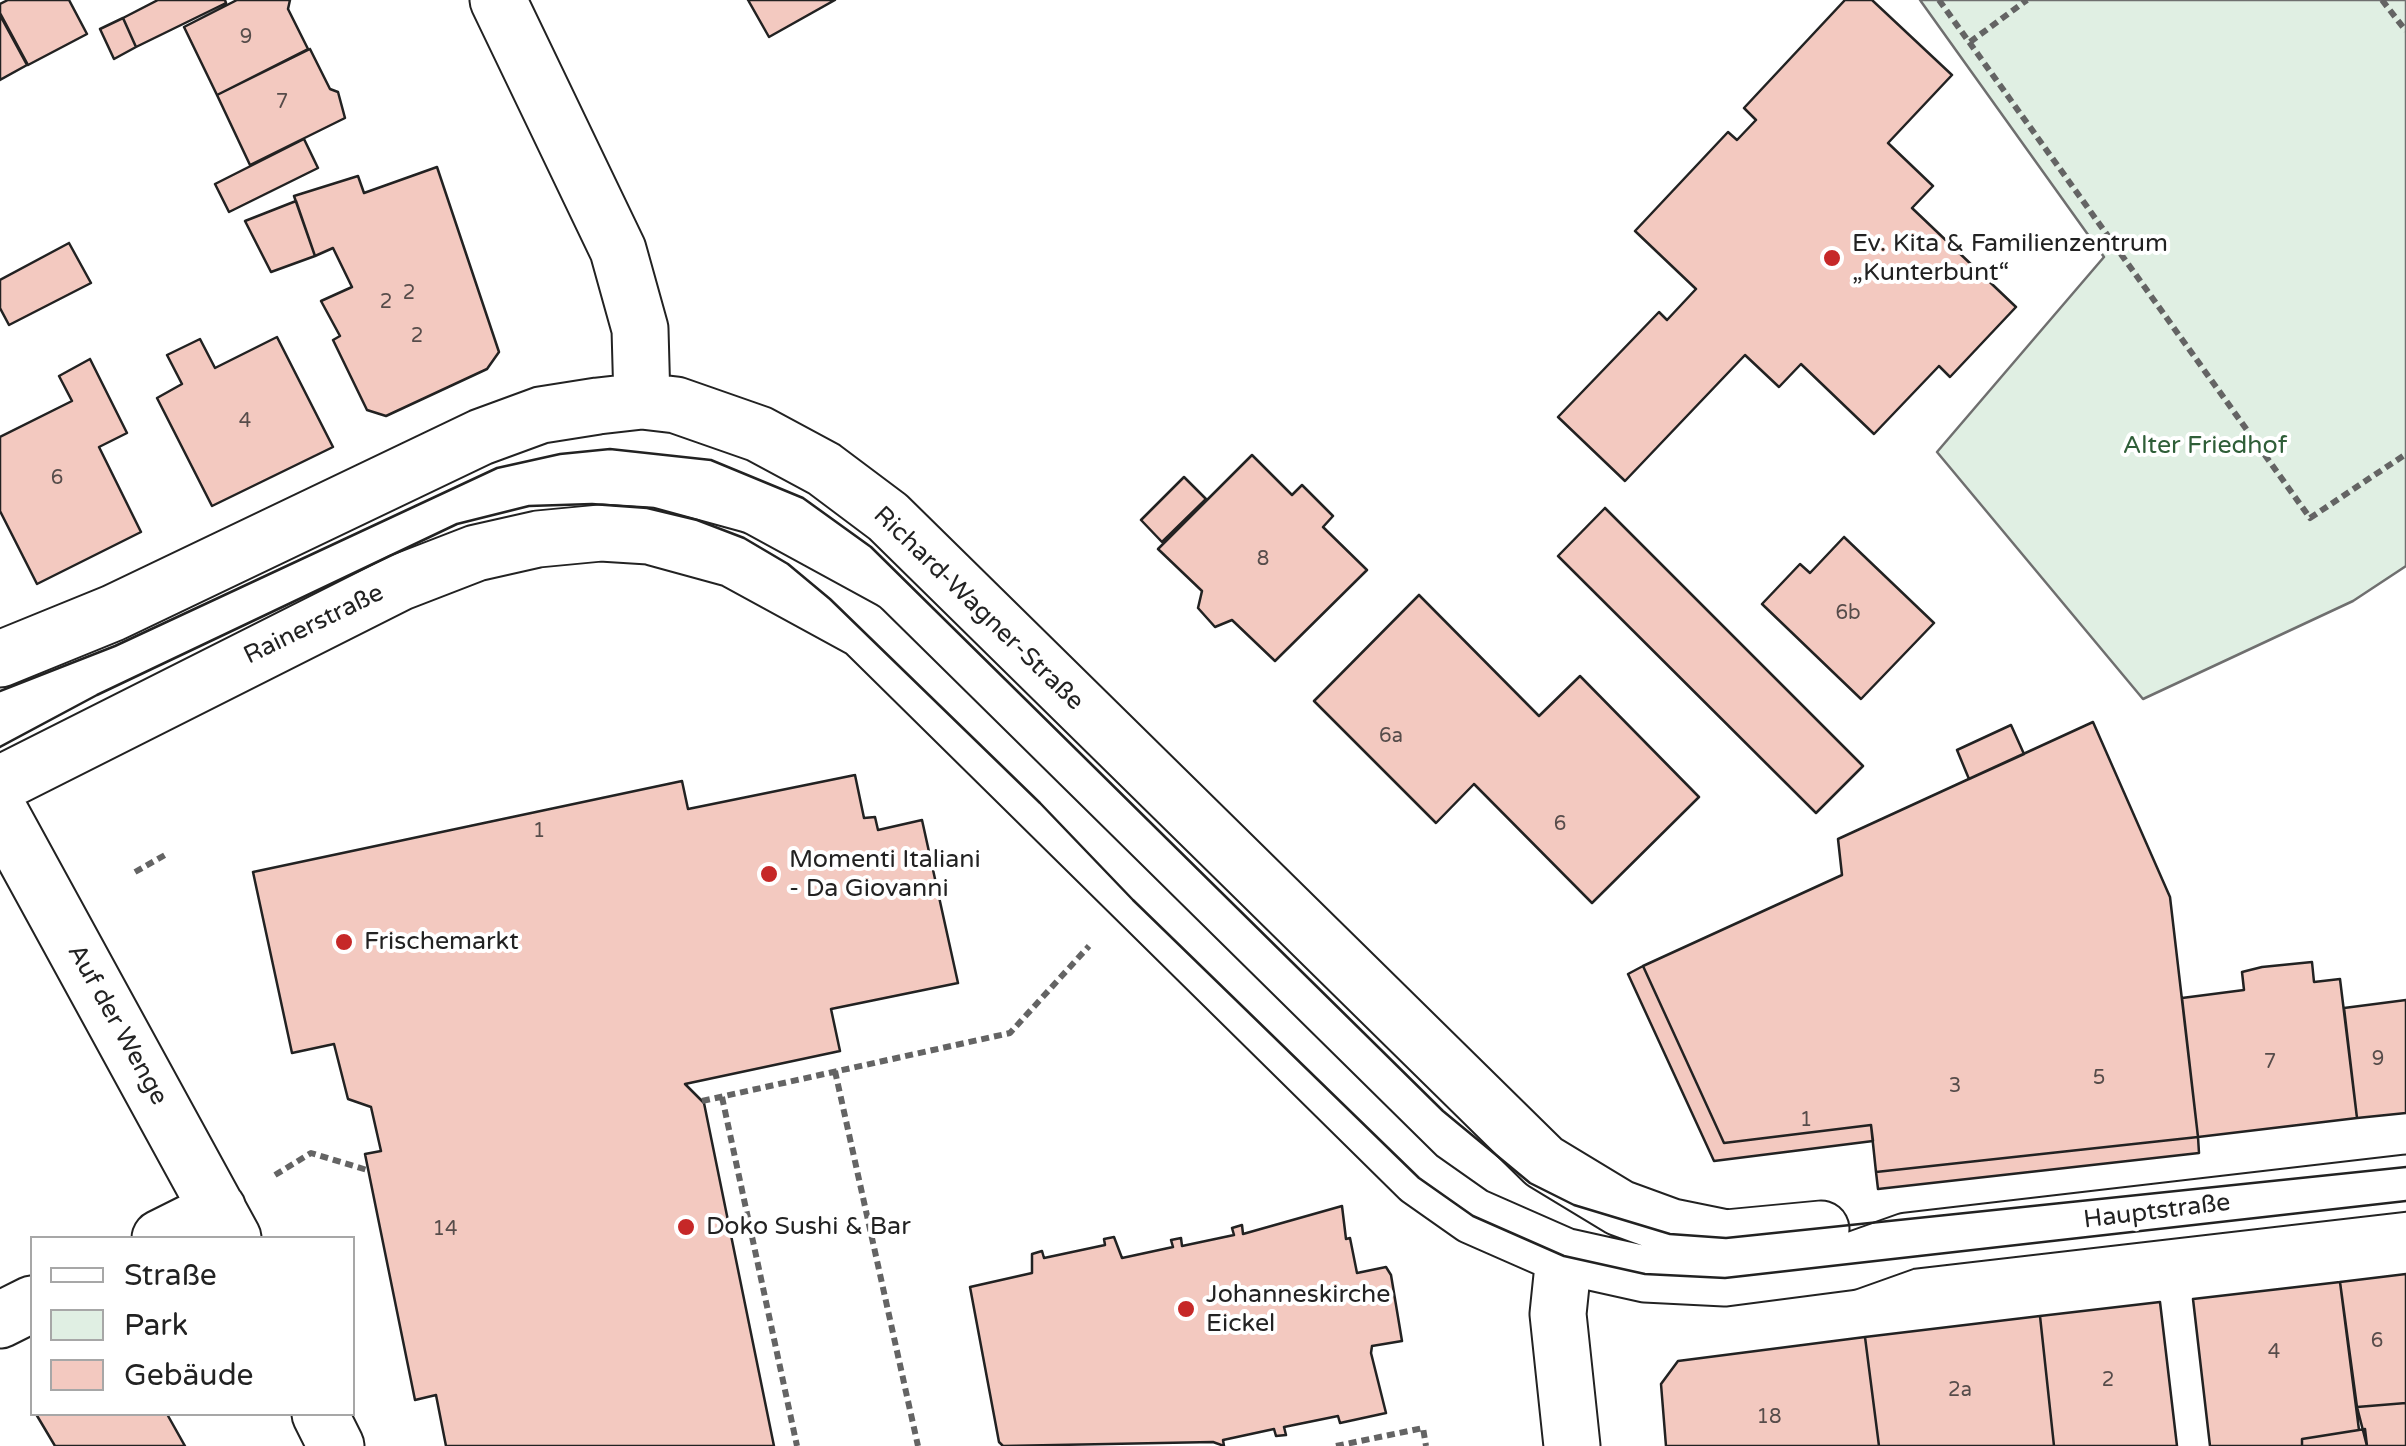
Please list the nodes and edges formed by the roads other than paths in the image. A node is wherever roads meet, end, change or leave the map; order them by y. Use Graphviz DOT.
graph roads {
  1 [pos="498,0"];
  2 [pos="642,401"];
  3 [pos="0,660"];
  4 [pos="0,784"];
  5 [pos="0,812"];
  6 [pos="2406,1183"];
  7 [pos="1580,1188"];
  8 [pos="225,1224"];
  9 [pos="169,1236"];
  10 [pos="1908,1240"];
  11 [pos="1564,1256"];
  12 [pos="30,1305"];
  13 [pos="0,1320"];
  14 [pos="321,1416"];
  15 [pos="336,1446"];
  16 [pos="1572,1446"];
  1 -- 2 [label="street"];
  2 -- 3 [label="street"];
  2 -- 7 [label="street, Richard-Wagner-Straße"];
  4 -- 11 [label="street, Rainerstraße"];
  5 -- 8 [label="street, Auf der Wenge"];
  6 -- 10 [label="street, Hauptstraße"];
  7 -- 10 [label="street, Hauptstraße"];
  8 -- 9 [label="street"];
  10 -- 11 [label="street, Hauptstraße"];
  11 -- 16 [label="street"];
  12 -- 13 [label="street"];
  14 -- 15 [label="street"];
}
